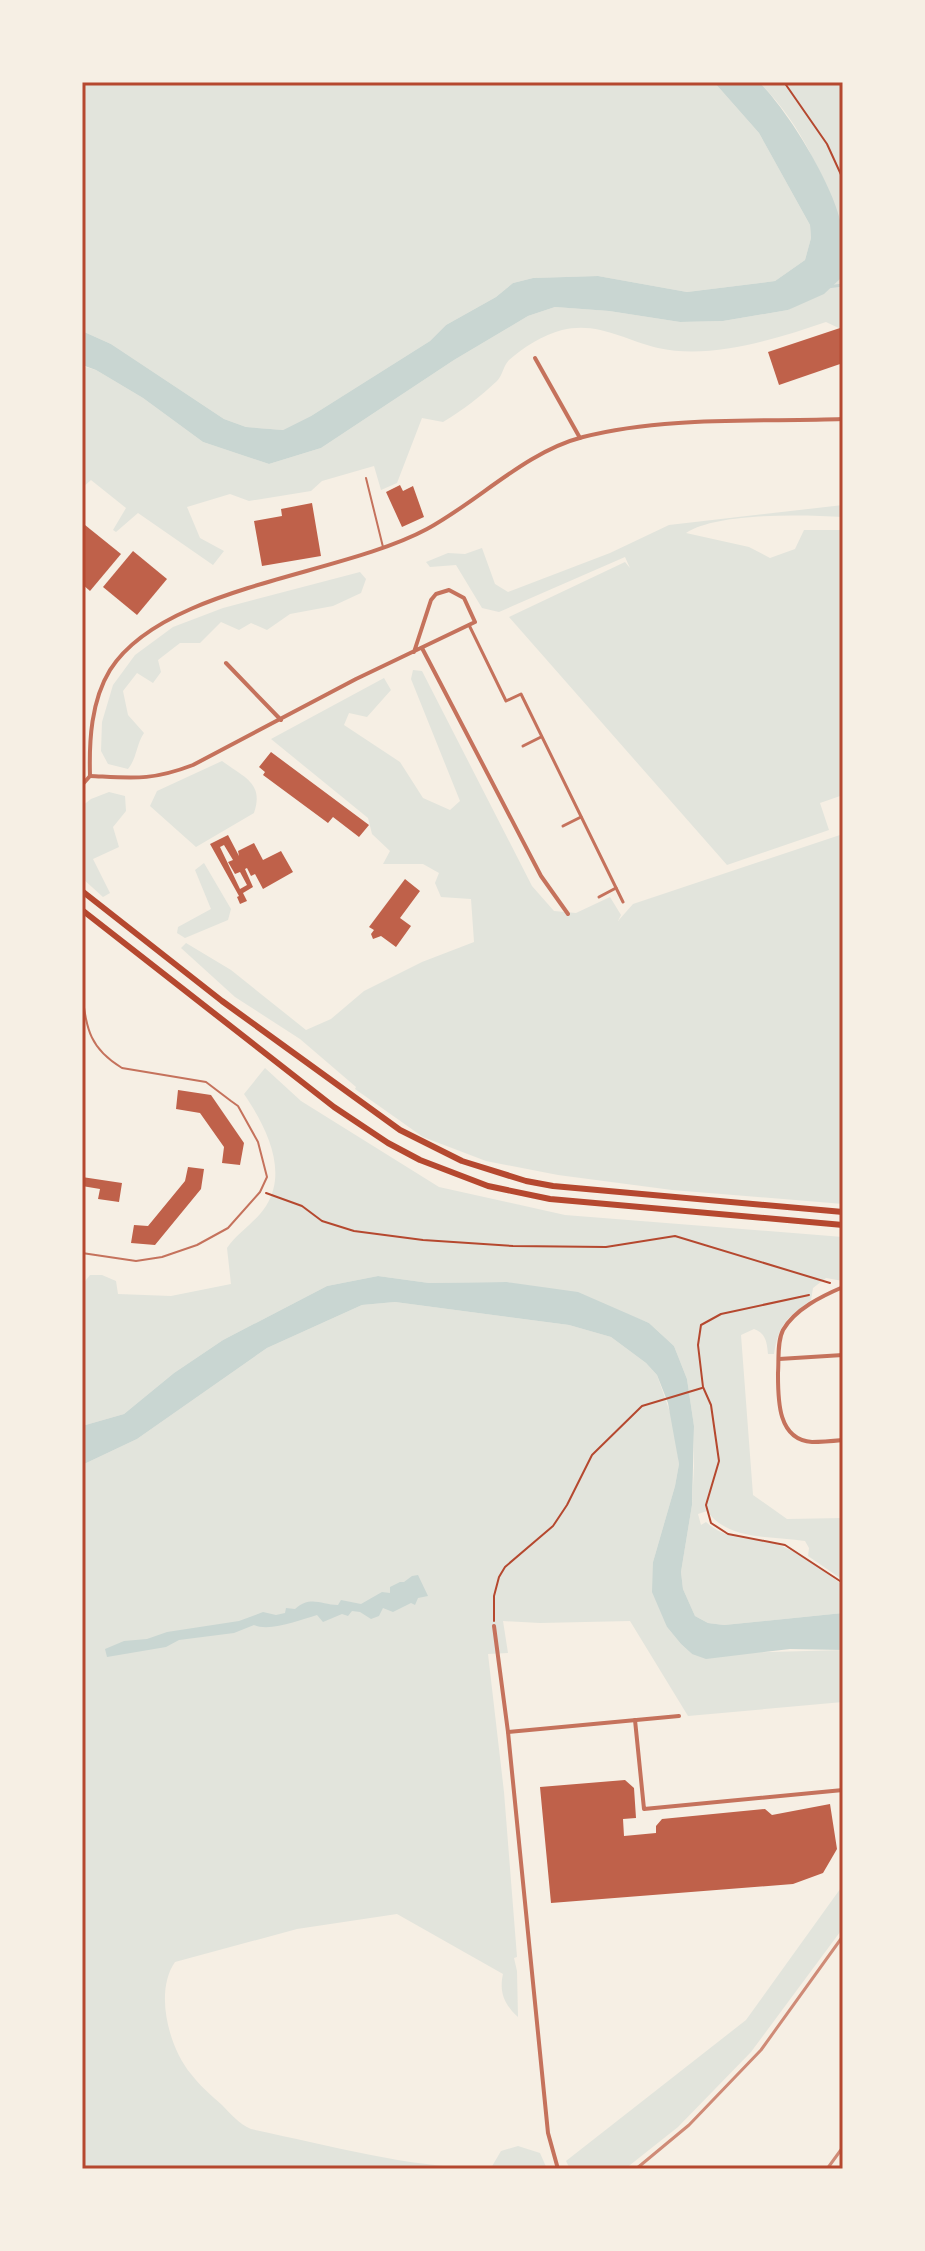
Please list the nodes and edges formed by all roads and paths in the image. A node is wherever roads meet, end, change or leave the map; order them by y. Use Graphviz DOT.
graph roads {
  1 [pos="784,82"];
  2 [pos="843,179"];
  3 [pos="535,358"];
  4 [pos="843,419"];
  5 [pos="580,438"];
  6 [pos="366,478"];
  7 [pos="383,549"];
  8 [pos="472,623"];
  9 [pos="422,648"];
  10 [pos="414,652"];
  11 [pos="226,663"];
  12 [pos="281,720"];
  13 [pos="542,737"];
  14 [pos="523,746"];
  15 [pos="90,776"];
  16 [pos="82,785"];
  17 [pos="581,817"];
  18 [pos="563,826"];
  19 [pos="616,888"];
  20 [pos="82,891"];
  21 [pos="599,897"];
  22 [pos="623,902"];
  23 [pos="82,910"];
  24 [pos="568,914"];
  25 [pos="82,994"];
  26 [pos="260,1192"];
  27 [pos="678,1197"];
  28 [pos="677,1211"];
  29 [pos="843,1212"];
  30 [pos="843,1225"];
  31 [pos="82,1253"];
  32 [pos="843,1287"];
  33 [pos="826,1294"];
  34 [pos="843,1355"];
  35 [pos="779,1359"];
  36 [pos="703,1387"];
  37 [pos="843,1440"];
  38 [pos="843,1583"];
  39 [pos="494,1626"];
  40 [pos="679,1716"];
  41 [pos="635,1720"];
  42 [pos="508,1732"];
  43 [pos="843,1790"];
  44 [pos="558,2169"];
  1 -- 2 [label="path"];
  3 -- 5 [label="street"];
  4 -- 5 [label="street"];
  5 -- 7 [label="street"];
  6 -- 7 [label="lane"];
  7 -- 15 [label="street"];
  8 -- 9 [label="street"];
  8 -- 10 [label="street"];
  8 -- 13 [label="street"];
  9 -- 10 [label="street"];
  9 -- 24 [label="street"];
  10 -- 12 [label="street"];
  11 -- 12 [label="street"];
  12 -- 15 [label="street"];
  13 -- 14 [label="street"];
  13 -- 17 [label="street"];
  15 -- 16 [label="street"];
  17 -- 18 [label="street"];
  17 -- 19 [label="street"];
  19 -- 21 [label="street"];
  19 -- 22 [label="street"];
  20 -- 27 [label="main road"];
  23 -- 28 [label="main road"];
  25 -- 26 [label="lane"];
  26 -- 31 [label="lane"];
  26 -- 32 [label="path"];
  27 -- 28 [label="main road"];
  27 -- 29 [label="main road"];
  28 -- 30 [label="main road"];
  32 -- 33 [label="street"];
  33 -- 35 [label="street"];
  33 -- 36 [label="path"];
  34 -- 35 [label="street"];
  35 -- 37 [label="street"];
  36 -- 38 [label="path"];
  36 -- 39 [label="path"];
  39 -- 42 [label="street"];
  40 -- 41 [label="street"];
  41 -- 42 [label="street"];
  41 -- 43 [label="street"];
  42 -- 44 [label="street"];
}
